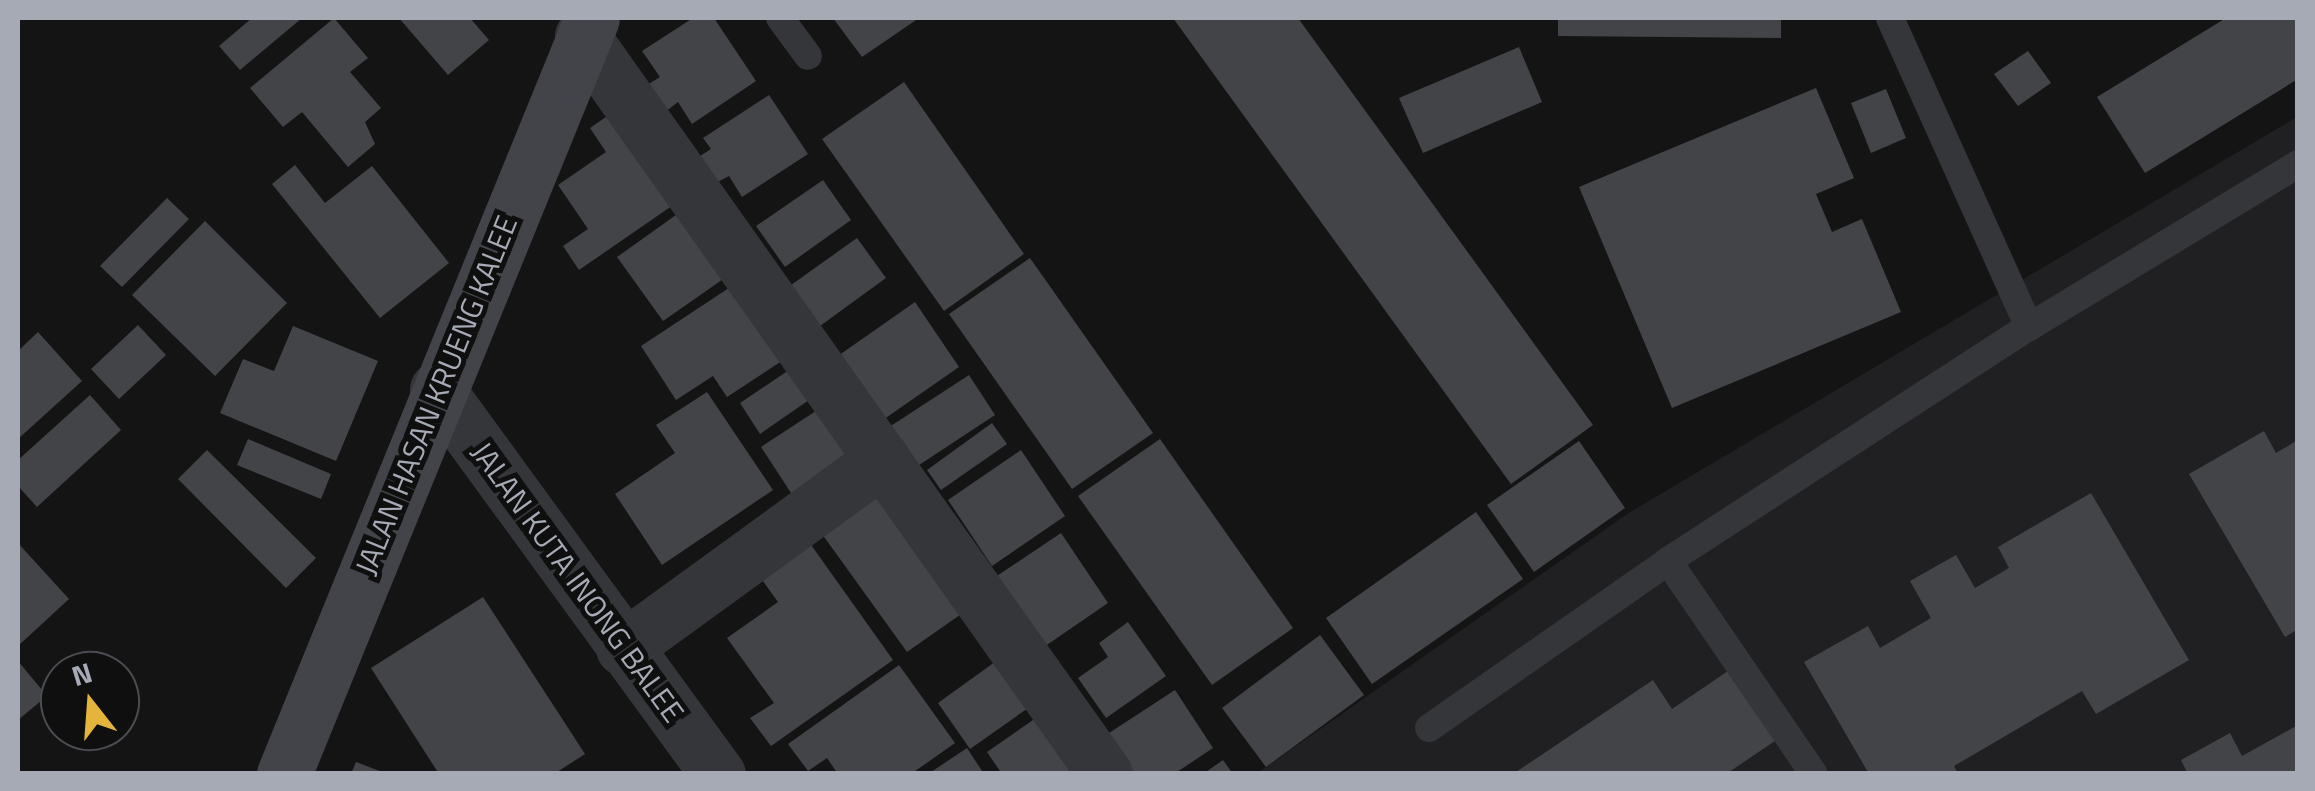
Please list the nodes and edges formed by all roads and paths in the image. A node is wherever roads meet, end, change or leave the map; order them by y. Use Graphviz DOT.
graph roads {
  1 [pos="780,18"];
  2 [pos="1890,18"];
  3 [pos="587,27"];
  4 [pos="808,56"];
  5 [pos="2298,164"];
  6 [pos="2029,327"];
  7 [pos="437,390"];
  8 [pos="883,459"];
  9 [pos="1668,561"];
  10 [pos="622,648"];
  11 [pos="1428,728"];
  12 [pos="284,774"];
  13 [pos="718,774"];
  14 [pos="1105,774"];
  15 [pos="1814,774"];
  1 -- 4 [label="lane"];
  2 -- 6 [label="lane"];
  3 -- 7 [label="street, JALAN HASAN KRUENG KALEE"];
  3 -- 8 [label="street"];
  5 -- 6 [label="lane"];
  6 -- 9 [label="lane"];
  7 -- 10 [label="street, JALAN KUTA INONG BALEE"];
  7 -- 12 [label="street, JALAN HASAN KRUENG KALEE"];
  8 -- 10 [label="street"];
  8 -- 14 [label="street"];
  9 -- 11 [label="lane"];
  9 -- 15 [label="lane"];
  10 -- 13 [label="street, JALAN KUTA INONG BALEE"];
}
